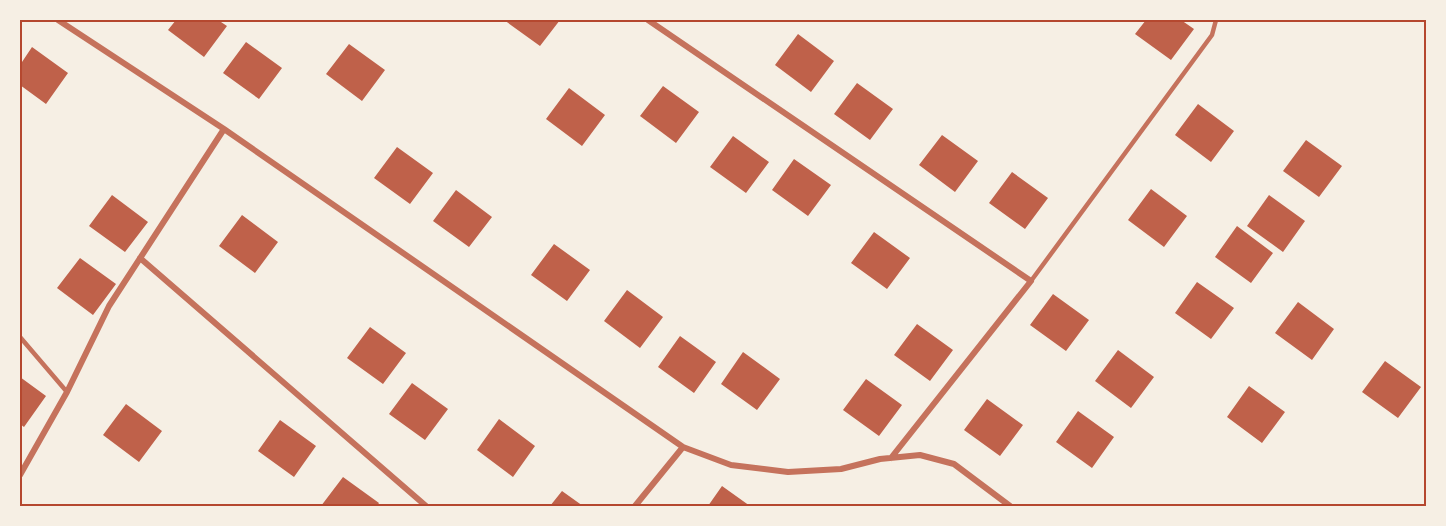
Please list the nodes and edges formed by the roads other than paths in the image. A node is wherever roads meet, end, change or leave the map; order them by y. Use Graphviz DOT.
graph roads {
  1 [pos="58,20"];
  2 [pos="648,20"];
  3 [pos="1216,20"];
  4 [pos="224,129"];
  5 [pos="140,258"];
  6 [pos="1030,281"];
  7 [pos="20,337"];
  8 [pos="67,392"];
  9 [pos="683,447"];
  10 [pos="891,458"];
  11 [pos="20,475"];
  12 [pos="426,507"];
  13 [pos="635,507"];
  14 [pos="1010,507"];
  1 -- 4 [label="street"];
  2 -- 6 [label="street"];
  3 -- 6 [label="lane"];
  4 -- 5 [label="street"];
  4 -- 9 [label="street"];
  5 -- 8 [label="street"];
  5 -- 12 [label="street"];
  6 -- 10 [label="street"];
  7 -- 8 [label="lane"];
  8 -- 11 [label="street"];
  9 -- 10 [label="street"];
  9 -- 13 [label="street"];
  10 -- 14 [label="street"];
}
